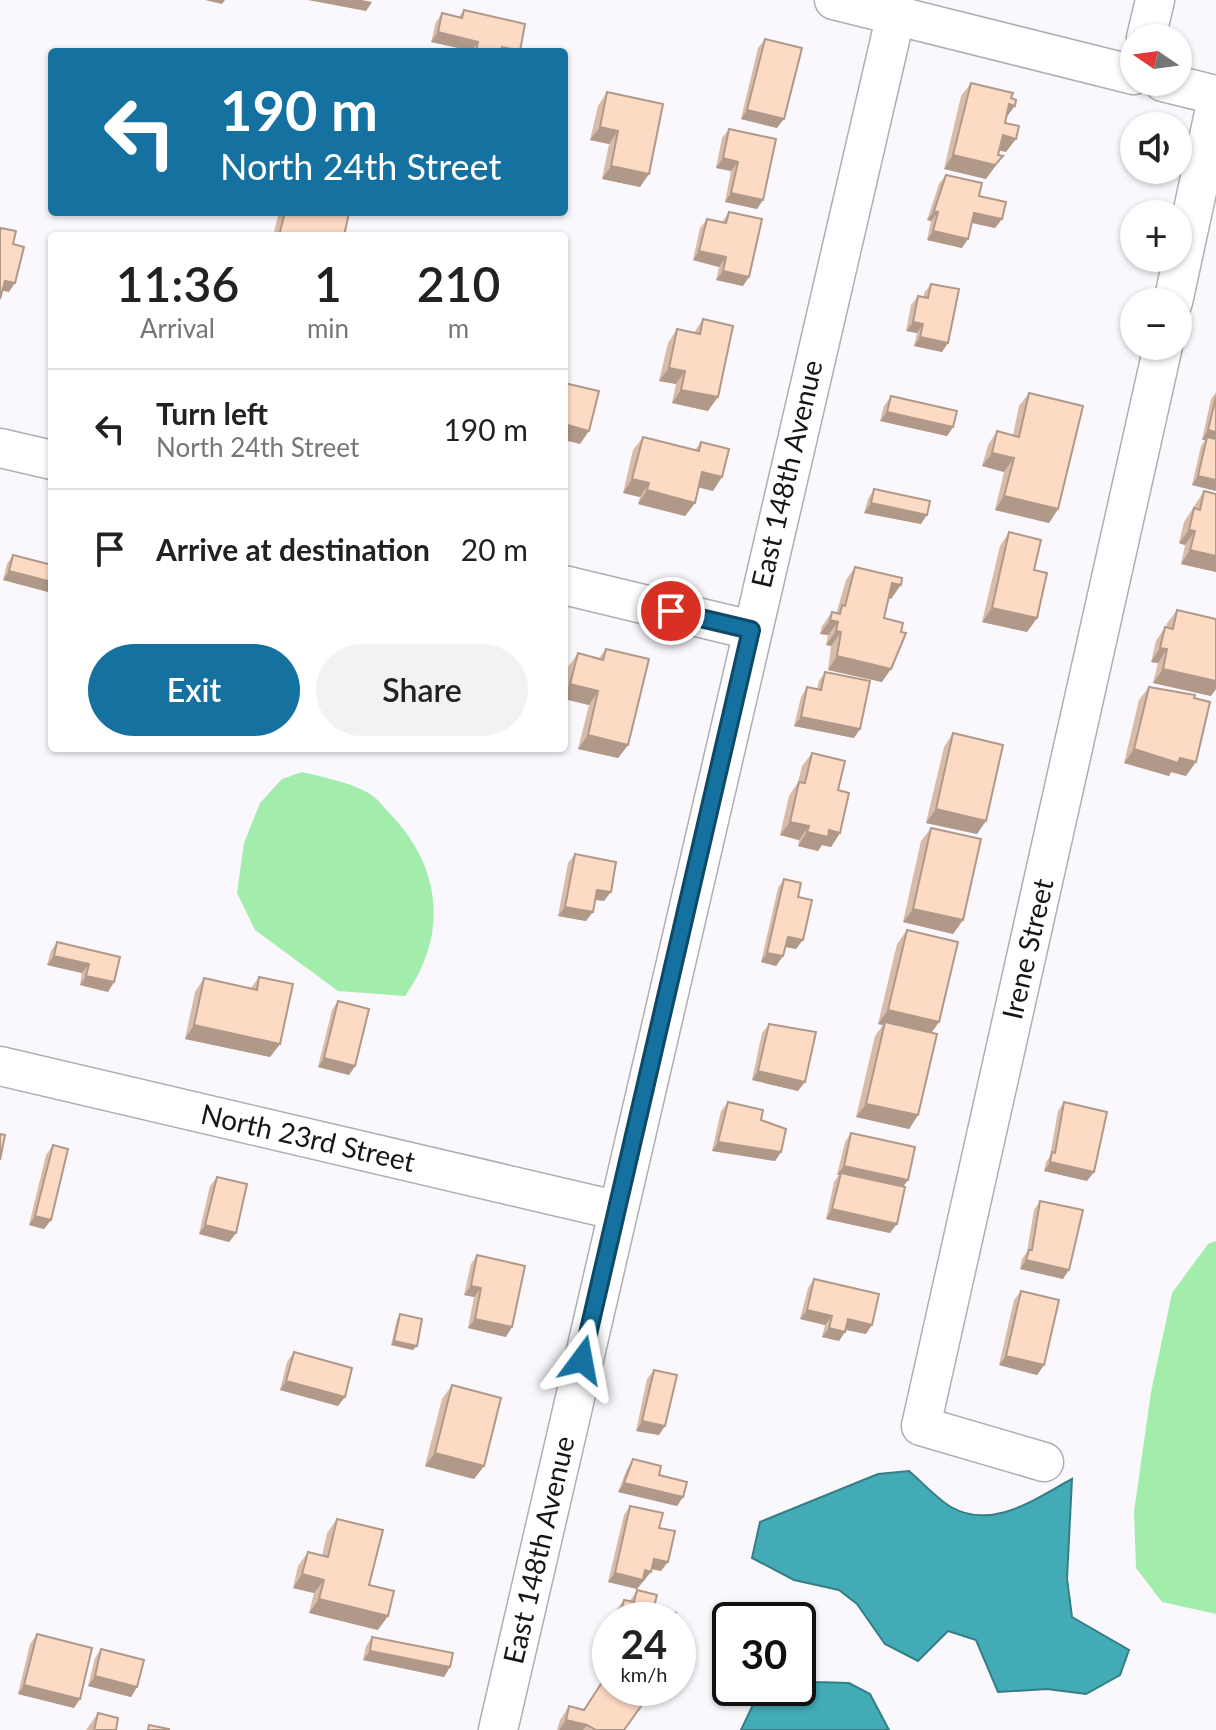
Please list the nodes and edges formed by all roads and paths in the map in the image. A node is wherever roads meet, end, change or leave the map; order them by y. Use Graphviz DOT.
graph roads {
  1 [pos="834,0"];
  2 [pos="1155,0"];
  3 [pos="896,14"];
  4 [pos="1149,24"];
  5 [pos="1120,71"];
  6 [pos="1192,89"];
  7 [pos="1216,95"];
  8 [pos="1216,104"];
  9 [pos="1176,288"];
  10 [pos="1160,360"];
  11 [pos="0,448"];
  12 [pos="48,459"];
  13 [pos="568,586"];
  14 [pos="751,630"];
  15 [pos="0,1066"];
  16 [pos="615,1210"];
  17 [pos="1044,1462"];
  18 [pos="498,1730"];
  1 -- 3 [label="street"];
  2 -- 4 [label="street"];
  3 -- 5 [label="street"];
  3 -- 14 [label="street, East 148th Avenue"];
  6 -- 7 [label="street"];
  8 -- 9 [label="street"];
  10 -- 17 [label="street, Irene Street"];
  11 -- 12 [label="street"];
  13 -- 14 [label="street"];
  14 -- 16 [label="street, East 148th Avenue"];
  15 -- 16 [label="street, North 23rd Street"];
  16 -- 18 [label="street, East 148th Avenue"];
}
